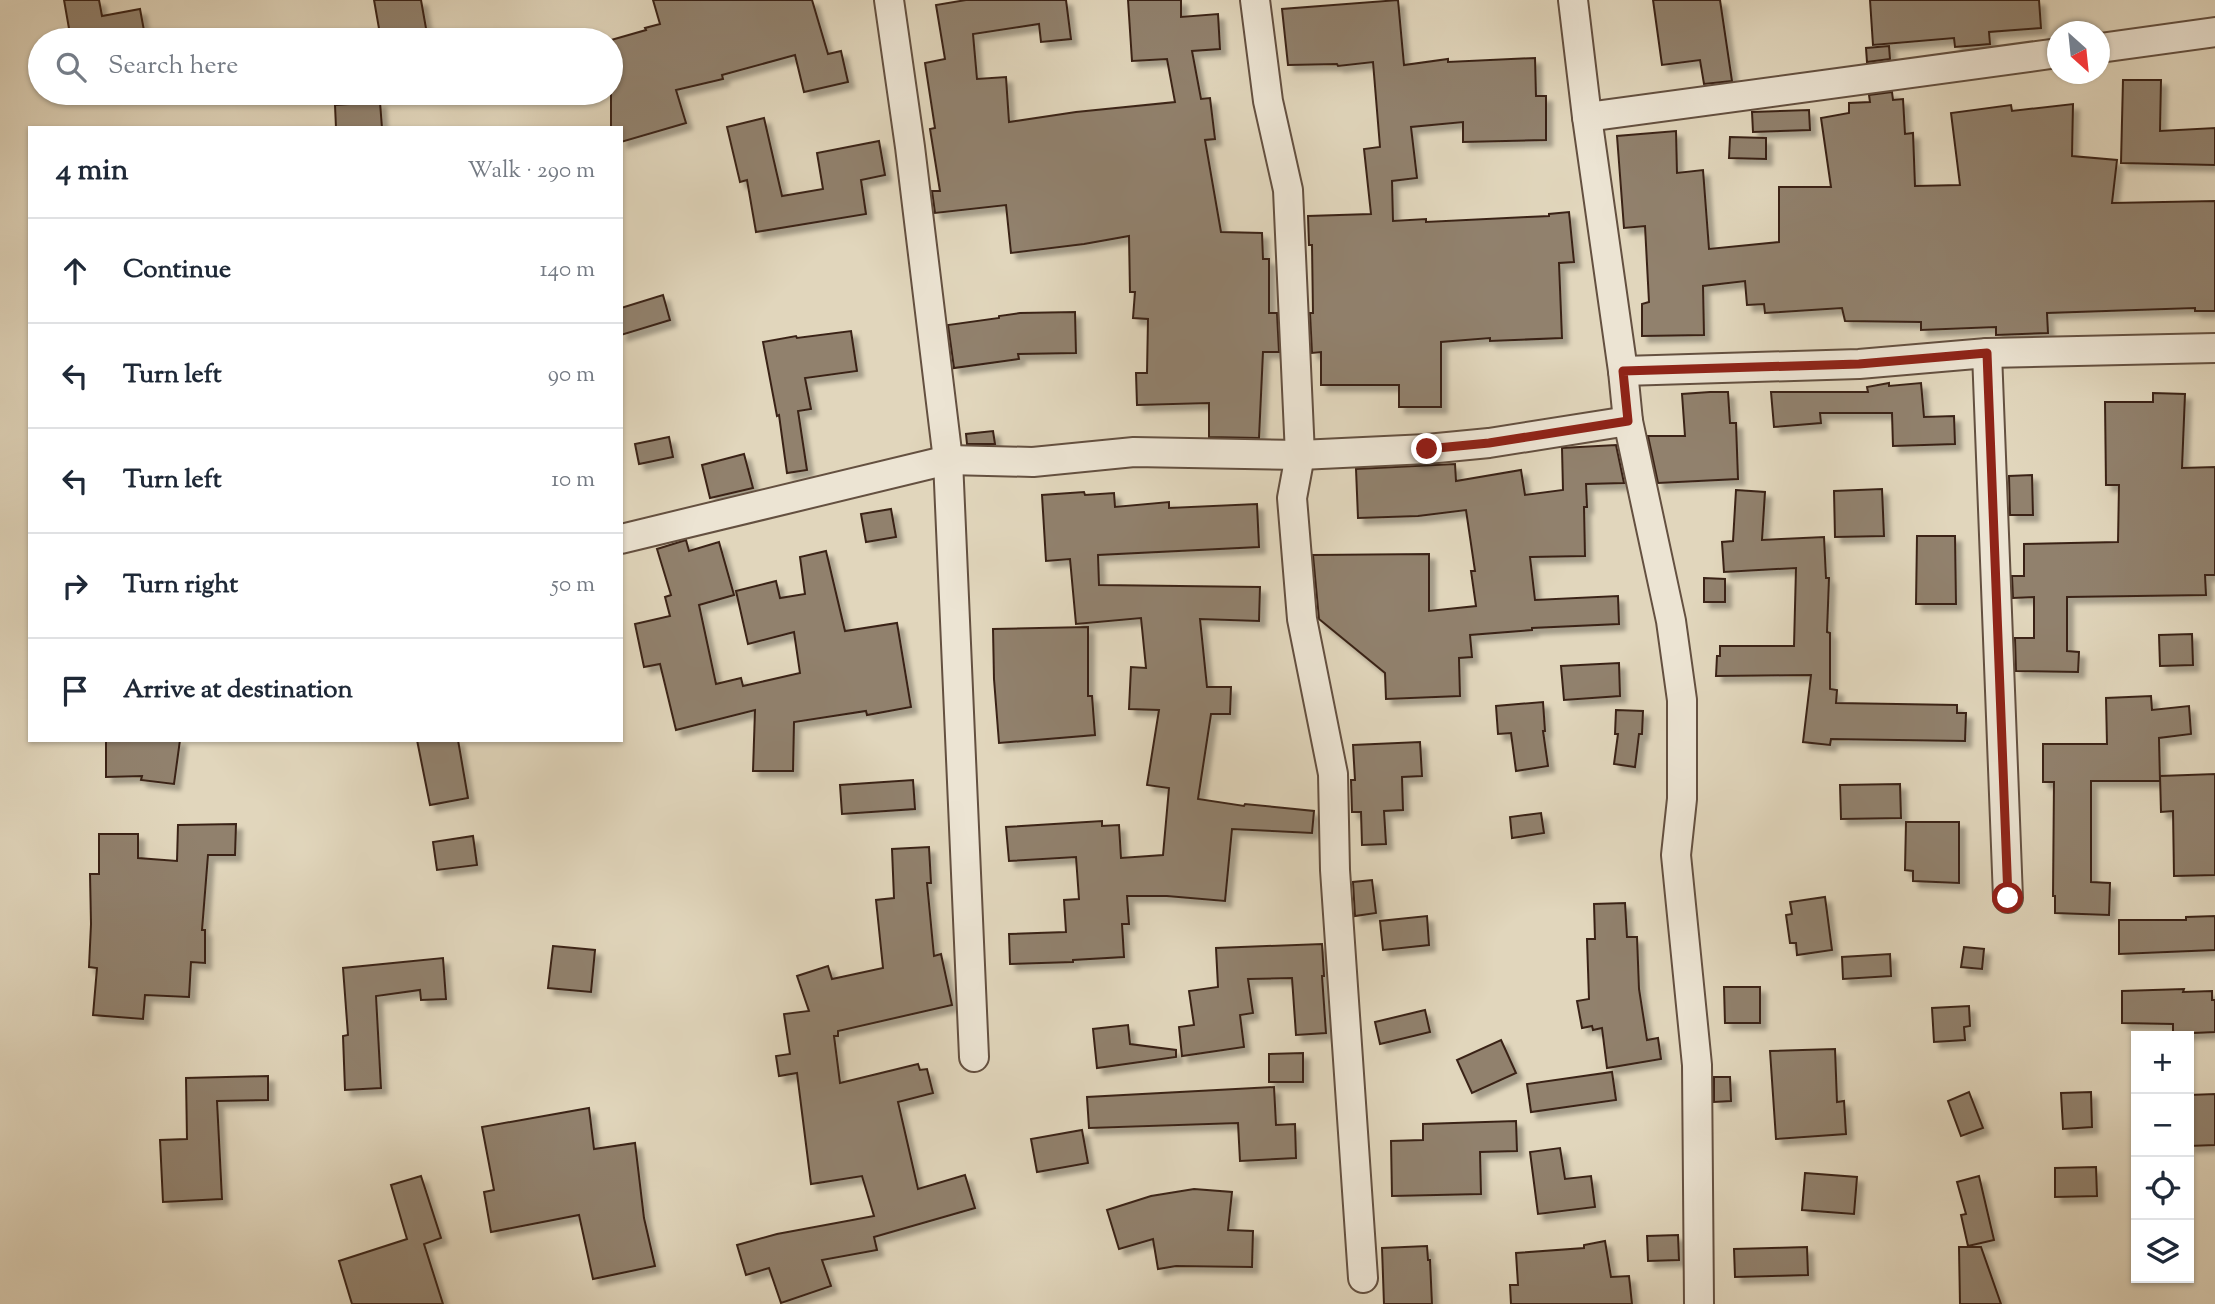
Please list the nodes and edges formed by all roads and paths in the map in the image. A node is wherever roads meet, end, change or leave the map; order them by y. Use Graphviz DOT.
graph roads {
  1 [pos="889,0"];
  2 [pos="1255,0"];
  3 [pos="1573,0"];
  4 [pos="2215,32"];
  5 [pos="2110,46"];
  6 [pos="2047,54"];
  7 [pos="1587,117"];
  8 [pos="2215,348"];
  9 [pos="1987,353"];
  10 [pos="1623,371"];
  11 [pos="1628,421"];
  12 [pos="1300,455"];
  13 [pos="948,460"];
  14 [pos="623,539"];
  15 [pos="2008,898"];
  16 [pos="974,1057"];
  17 [pos="1363,1278"];
  18 [pos="1699,1304"];
  1 -- 13 [label="street"];
  2 -- 12 [label="street"];
  3 -- 7 [label="street"];
  4 -- 5 [label="street"];
  6 -- 7 [label="street"];
  7 -- 10 [label="street"];
  8 -- 9 [label="street"];
  9 -- 10 [label="street"];
  9 -- 15 [label="street"];
  10 -- 11 [label="street"];
  11 -- 12 [label="street"];
  11 -- 18 [label="street"];
  12 -- 13 [label="street"];
  12 -- 17 [label="street"];
  13 -- 14 [label="street"];
  13 -- 16 [label="street"];
}
